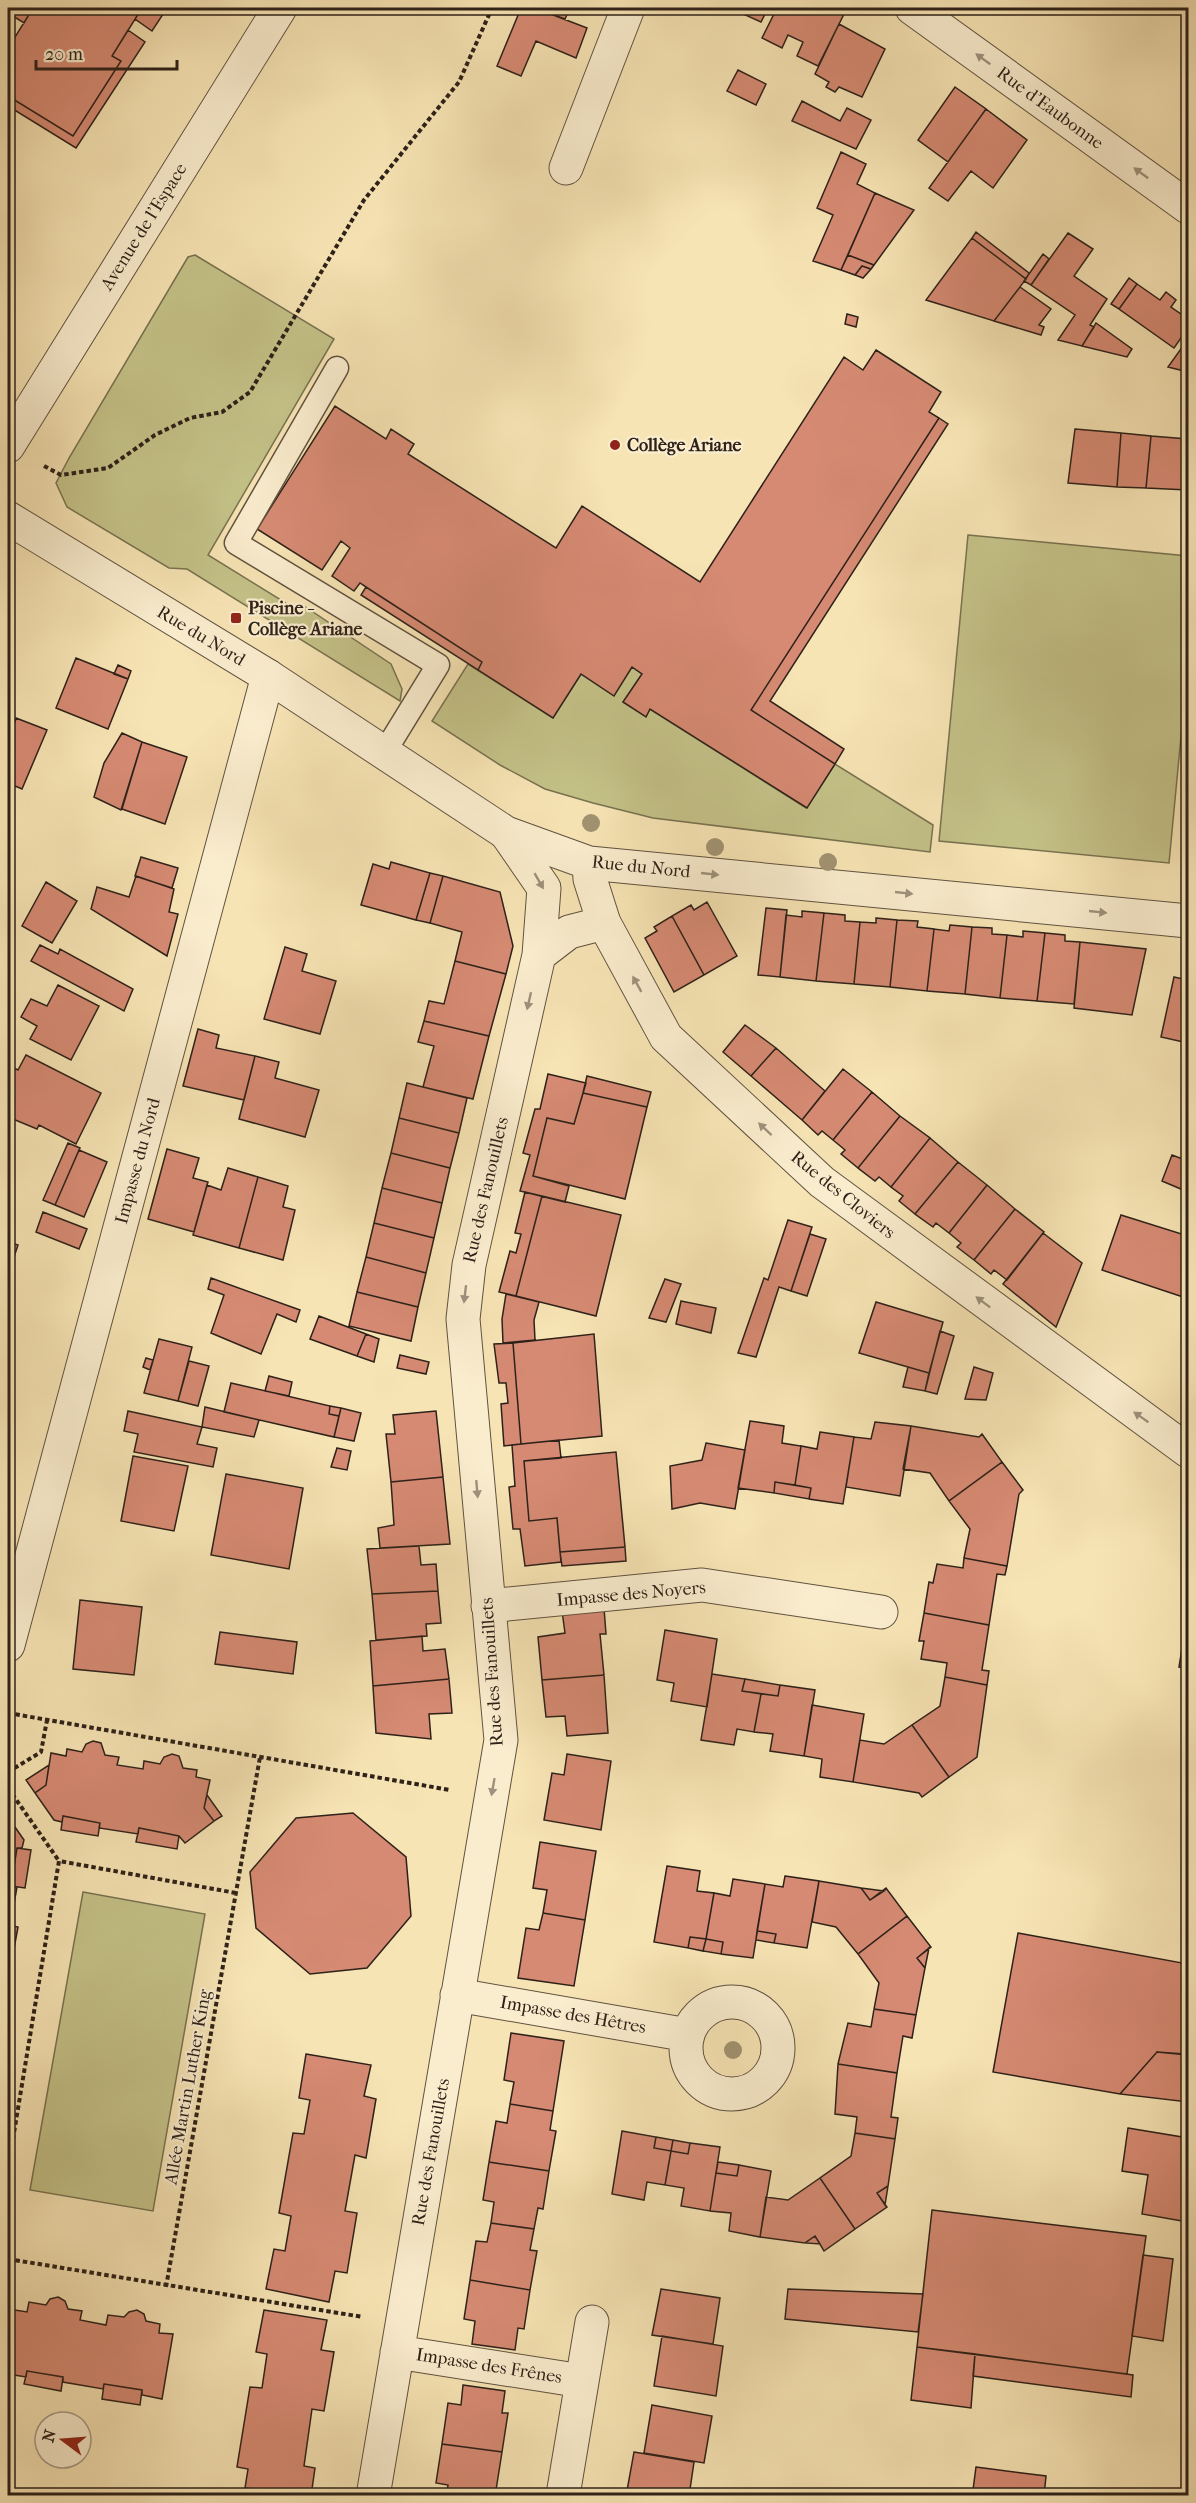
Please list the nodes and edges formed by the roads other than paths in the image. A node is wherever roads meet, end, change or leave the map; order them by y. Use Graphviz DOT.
graph roads {
  1 [pos="280,8"];
  2 [pos="628,8"];
  3 [pos="912,8"];
  4 [pos="566,168"];
  5 [pos="1188,207"];
  6 [pos="337,368"];
  7 [pos="8,446"];
  8 [pos="8,518"];
  9 [pos="268,676"];
  10 [pos="384,753"];
  11 [pos="506,833"];
  12 [pos="589,863"];
  13 [pos="1188,921"];
  14 [pos="604,923"];
  15 [pos="539,955"];
  16 [pos="1188,1450"];
  17 [pos="488,1606"];
  18 [pos="881,1612"];
  19 [pos="8,1645"];
  20 [pos="457,1995"];
  21 [pos="688,2035"];
  22 [pos="592,2322"];
  23 [pos="400,2337"];
  24 [pos="582,2381"];
  25 [pos="562,2495"];
  26 [pos="373,2496"];
  1 -- 7 [label="street, Avenue de l'Espace"];
  2 -- 4 [label="street"];
  5 -- 3 [label="street, Rue d'Eaubonne, one-way"];
  6 -- 10 [label="lane"];
  8 -- 9 [label="street, Rue du Nord"];
  9 -- 10 [label="street, Rue du Nord"];
  9 -- 19 [label="street, Impasse du Nord"];
  10 -- 11 [label="street, Rue du Nord"];
  11 -- 12 [label="street, Rue du Nord"];
  11 -- 15 [label="street, Rue des Fanouillets, one-way"];
  12 -- 13 [label="street, Rue du Nord, one-way"];
  12 -- 14 [label="street, Rue des Cloviers"];
  14 -- 15 [label="street"];
  16 -- 14 [label="street, Rue des Cloviers, one-way"];
  15 -- 17 [label="street, Rue des Fanouillets, one-way"];
  17 -- 18 [label="street, Impasse des Noyers"];
  17 -- 20 [label="street, Rue des Fanouillets, one-way"];
  20 -- 21 [label="street, Impasse des Hêtres"];
  20 -- 23 [label="street, Rue des Fanouillets"];
  22 -- 24 [label="street, Impasse des Frênes"];
  23 -- 24 [label="street, Impasse des Frênes"];
  23 -- 26 [label="street, Rue des Fanouillets"];
  24 -- 25 [label="street, Impasse des Frênes"];
}
